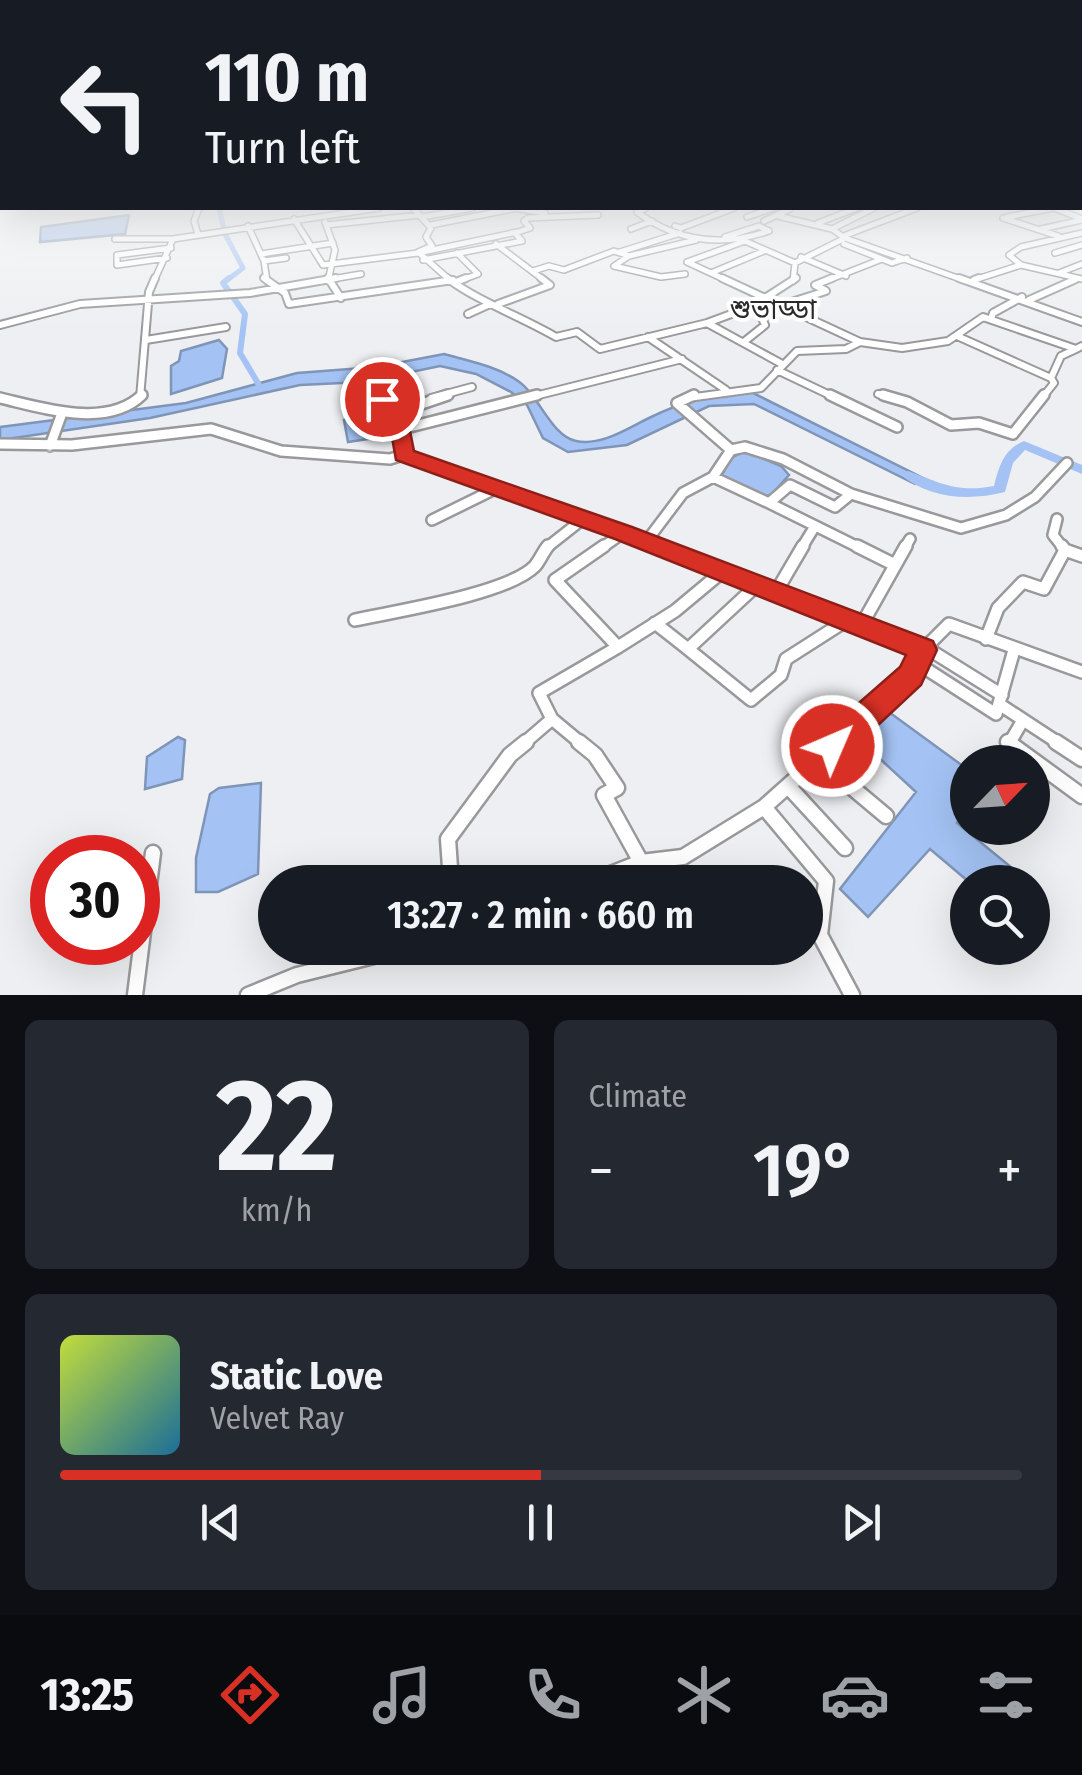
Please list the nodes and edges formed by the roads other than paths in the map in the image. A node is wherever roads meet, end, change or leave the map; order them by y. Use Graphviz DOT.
graph roads {
  1 [pos="194,235"];
  2 [pos="252,235"];
  3 [pos="304,235"];
  4 [pos="330,235"];
  5 [pos="427,235"];
  6 [pos="503,235"];
  7 [pos="519,235"];
  8 [pos="669,235"];
  9 [pos="688,235"];
  10 [pos="730,235"];
  11 [pos="758,235"];
  12 [pos="842,235"];
  13 [pos="849,235"];
  14 [pos="1056,235"];
  15 [pos="1074,235"];
  16 [pos="725,237"];
  17 [pos="845,237"];
  18 [pos="1065,238"];
  19 [pos="115,239"];
  20 [pos="698,240"];
  21 [pos="745,241"];
  22 [pos="837,241"];
  23 [pos="172,243"];
  24 [pos="333,243"];
  25 [pos="496,244"];
  26 [pos="1082,245"];
  27 [pos="310,247"];
  28 [pos="618,252"];
  29 [pos="764,252"];
  30 [pos="456,254"];
  31 [pos="1056,254"];
  32 [pos="420,256"];
  33 [pos="628,256"];
  34 [pos="801,257"];
  35 [pos="168,258"];
  36 [pos="263,258"];
  37 [pos="286,258"];
  38 [pos="908,258"];
  39 [pos="882,260"];
  40 [pos="536,262"];
  41 [pos="331,264"];
  42 [pos="795,264"];
  43 [pos="1082,264"];
  44 [pos="1021,265"];
  45 [pos="547,267"];
  46 [pos="533,271"];
  47 [pos="711,273"];
  48 [pos="361,274"];
  49 [pos="685,274"];
  50 [pos="1060,274"];
  51 [pos="846,276"];
  52 [pos="1080,278"];
  53 [pos="974,280"];
  54 [pos="328,281"];
  55 [pos="454,281"];
  56 [pos="280,290"];
  57 [pos="341,298"];
  58 [pos="768,299"];
  59 [pos="1026,299"];
  60 [pos="149,303"];
  61 [pos="495,304"];
  62 [pos="783,306"];
  63 [pos="468,314"];
  64 [pos="991,320"];
  65 [pos="1082,322"];
  66 [pos="707,323"];
  67 [pos="0,325"];
  68 [pos="226,327"];
  69 [pos="956,336"];
  70 [pos="648,337"];
  71 [pos="146,340"];
  72 [pos="744,341"];
  73 [pos="860,342"];
  74 [pos="1079,348"];
  75 [pos="682,360"];
  76 [pos="780,367"];
  77 [pos="1052,378"];
  78 [pos="375,388"];
  79 [pos="472,388"];
  80 [pos="726,390"];
  81 [pos="878,394"];
  82 [pos="0,398"];
  83 [pos="676,405"];
  84 [pos="398,412"];
  85 [pos="61,415"];
  86 [pos="697,423"];
  87 [pos="897,427"];
  88 [pos="402,429"];
  89 [pos="52,441"];
  90 [pos="0,444"];
  91 [pos="731,450"];
  92 [pos="403,455"];
  93 [pos="1067,463"];
  94 [pos="713,477"];
  95 [pos="495,489"];
  96 [pos="851,494"];
  97 [pos="748,495"];
  98 [pos="769,503"];
  99 [pos="737,506"];
  100 [pos="583,519"];
  101 [pos="432,520"];
  102 [pos="1057,520"];
  103 [pos="815,526"];
  104 [pos="623,533"];
  105 [pos="910,539"];
  106 [pos="646,542"];
  107 [pos="1065,550"];
  108 [pos="1082,556"];
  109 [pos="895,565"];
  110 [pos="723,571"];
  111 [pos="757,584"];
  112 [pos="776,592"];
  113 [pos="354,620"];
  114 [pos="847,620"];
  115 [pos="655,623"];
  116 [pos="862,626"];
  117 [pos="986,638"];
  118 [pos="618,646"];
  119 [pos="688,649"];
  120 [pos="1014,650"];
  121 [pos="921,653"];
  122 [pos="1082,672"];
  123 [pos="1001,700"];
  124 [pos="552,720"];
  125 [pos="1024,720"];
  126 [pos="832,746"];
  127 [pos="1082,760"];
  128 [pos="788,786"];
  129 [pos="1082,796"];
  130 [pos="764,807"];
  131 [pos="886,816"];
  132 [pos="845,848"];
  133 [pos="642,862"];
  134 [pos="450,865"];
  135 [pos="634,865"];
  136 [pos="139,965"];
  137 [pos="337,965"];
  138 [pos="135,995"];
  139 [pos="248,995"];
  140 [pos="852,995"];
  1 -- 23 [label="street"];
  2 -- 36 [label="street"];
  3 -- 27 [label="street"];
  4 -- 24 [label="street"];
  5 -- 32 [label="street"];
  6 -- 32 [label="street"];
  7 -- 25 [label="street"];
  8 -- 28 [label="street"];
  9 -- 20 [label="street"];
  10 -- 16 [label="street"];
  11 -- 21 [label="street"];
  12 -- 17 [label="street"];
  13 -- 17 [label="street"];
  14 -- 18 [label="street"];
  15 -- 18 [label="street"];
  16 -- 20 [label="street"];
  16 -- 21 [label="street"];
  17 -- 22 [label="street"];
  17 -- 38 [label="street"];
  18 -- 44 [label="street"];
  19 -- 23 [label="street"];
  20 -- 33 [label="street"];
  21 -- 29 [label="street"];
  21 -- 47 [label="street"];
  22 -- 34 [label="street"];
  22 -- 39 [label="street"];
  23 -- 35 [label="street"];
  23 -- 35 [label="street"];
  24 -- 27 [label="street"];
  24 -- 41 [label="street"];
  25 -- 30 [label="street"];
  25 -- 46 [label="street"];
  26 -- 31 [label="street"];
  27 -- 36 [label="street"];
  27 -- 41 [label="street"];
  28 -- 33 [label="street"];
  28 -- 45 [label="street"];
  29 -- 42 [label="street"];
  29 -- 47 [label="street"];
  30 -- 32 [label="street"];
  30 -- 55 [label="street"];
  32 -- 41 [label="street"];
  32 -- 55 [label="street"];
  33 -- 49 [label="street"];
  34 -- 42 [label="street"];
  34 -- 51 [label="street"];
  35 -- 60 [label="street"];
  36 -- 37 [label="street"];
  36 -- 56 [label="street"];
  38 -- 39 [label="street"];
  38 -- 53 [label="street"];
  39 -- 51 [label="street"];
  40 -- 45 [label="street"];
  41 -- 54 [label="street"];
  42 -- 58 [label="street"];
  43 -- 50 [label="street"];
  44 -- 50 [label="street"];
  44 -- 53 [label="street"];
  45 -- 46 [label="street"];
  46 -- 61 [label="street"];
  47 -- 58 [label="street"];
  48 -- 54 [label="street"];
  50 -- 52 [label="street"];
  51 -- 62 [label="street"];
  52 -- 59 [label="street"];
  53 -- 59 [label="street"];
  54 -- 56 [label="street"];
  54 -- 57 [label="street"];
  55 -- 57 [label="street"];
  55 -- 61 [label="street"];
  56 -- 57 [label="street"];
  56 -- 60 [label="street"];
  58 -- 62 [label="street"];
  58 -- 66 [label="street"];
  59 -- 64 [label="street"];
  59 -- 65 [label="street"];
  60 -- 67 [label="street"];
  60 -- 71 [label="street"];
  61 -- 63 [label="street"];
  61 -- 70 [label="street"];
  62 -- 72 [label="street"];
  62 -- 73 [label="street"];
  64 -- 69 [label="street"];
  64 -- 74 [label="street"];
  66 -- 70 [label="street"];
  66 -- 72 [label="street"];
  68 -- 71 [label="street"];
  69 -- 73 [label="street"];
  69 -- 77 [label="street"];
  70 -- 75 [label="street"];
  71 -- 85 [label="street"];
  72 -- 76 [label="street"];
  73 -- 76 [label="street"];
  74 -- 77 [label="street"];
  75 -- 80 [label="street"];
  75 -- 88 [label="street"];
  76 -- 80 [label="street"];
  76 -- 87 [label="street"];
  77 -- 81 [label="street"];
  78 -- 84 [label="street"];
  79 -- 84 [label="street"];
  80 -- 83 [label="street"];
  82 -- 85 [label="street"];
  83 -- 86 [label="street"];
  84 -- 88 [label="street"];
  85 -- 89 [label="street"];
  86 -- 91 [label="street"];
  88 -- 92 [label="street"];
  89 -- 90 [label="street"];
  89 -- 92 [label="street"];
  91 -- 94 [label="street"];
  91 -- 96 [label="street"];
  92 -- 95 [label="street"];
  93 -- 96 [label="street"];
  94 -- 97 [label="street"];
  94 -- 106 [label="street"];
  95 -- 100 [label="street"];
  95 -- 101 [label="street"];
  96 -- 98 [label="street"];
  97 -- 98 [label="street"];
  97 -- 99 [label="street"];
  98 -- 103 [label="street"];
  100 -- 104 [label="street"];
  100 -- 113 [label="street"];
  102 -- 107 [label="street"];
  103 -- 109 [label="street"];
  103 -- 112 [label="street"];
  104 -- 106 [label="street"];
  104 -- 118 [label="street"];
  105 -- 109 [label="street"];
  106 -- 110 [label="street"];
  107 -- 108 [label="street"];
  107 -- 117 [label="street"];
  109 -- 116 [label="street"];
  110 -- 111 [label="street"];
  110 -- 115 [label="street"];
  111 -- 112 [label="street"];
  111 -- 119 [label="street"];
  112 -- 114 [label="street"];
  114 -- 116 [label="street"];
  114 -- 119 [label="street"];
  115 -- 118 [label="street"];
  115 -- 119 [label="street"];
  116 -- 121 [label="street"];
  117 -- 120 [label="street"];
  117 -- 121 [label="street"];
  118 -- 124 [label="street"];
  120 -- 122 [label="street"];
  120 -- 123 [label="street"];
  121 -- 123 [label="street"];
  121 -- 123 [label="street"];
  121 -- 126 [label="street"];
  123 -- 125 [label="street"];
  124 -- 133 [label="street"];
  124 -- 134 [label="street"];
  125 -- 127 [label="street"];
  125 -- 129 [label="street"];
  126 -- 128 [label="street"];
  126 -- 131 [label="street"];
  128 -- 130 [label="street"];
  128 -- 132 [label="street"];
  130 -- 133 [label="street"];
  130 -- 140 [label="street"];
  133 -- 135 [label="street"];
  136 -- 138 [label="street"];
  137 -- 139 [label="street"];
}
